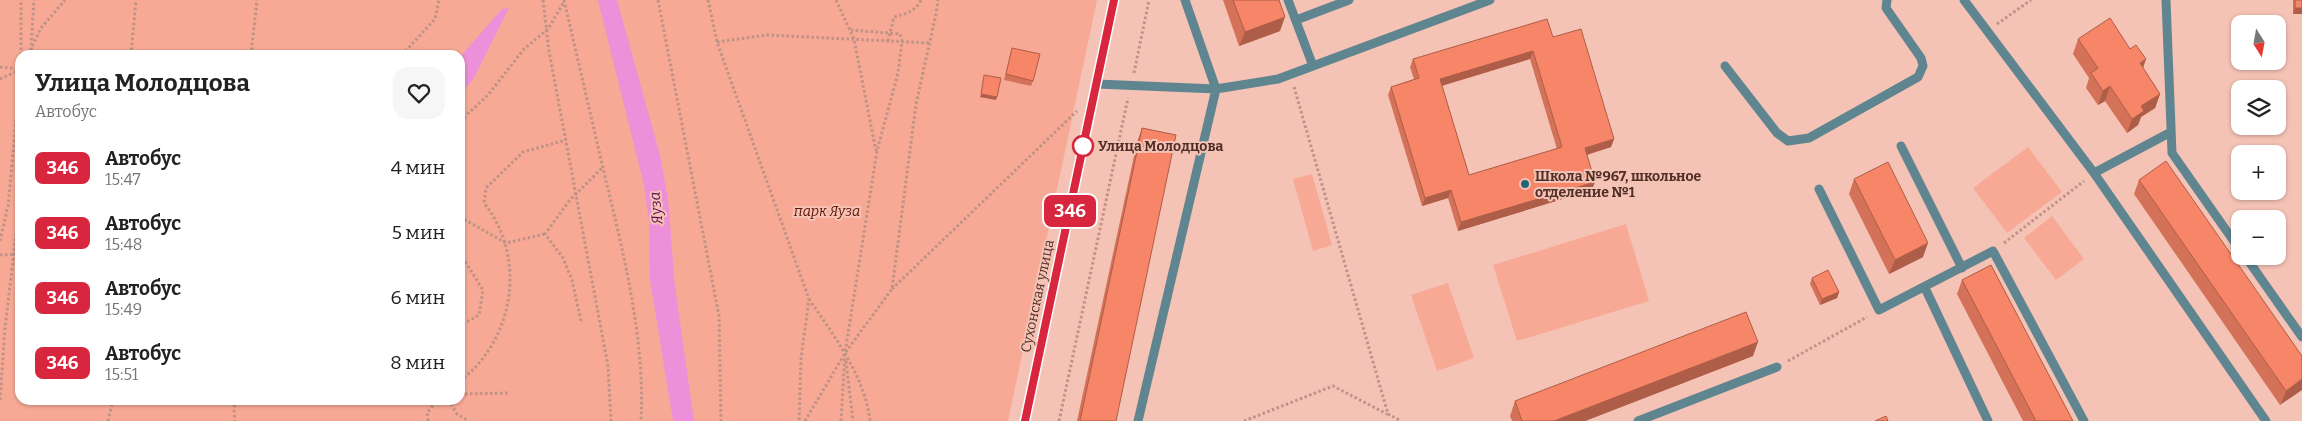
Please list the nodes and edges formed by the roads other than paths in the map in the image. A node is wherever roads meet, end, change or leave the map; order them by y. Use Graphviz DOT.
graph roads {
  1 [pos="1114,0"];
  2 [pos="1185,0"];
  3 [pos="1288,0"];
  4 [pos="1349,0"];
  5 [pos="1490,0"];
  6 [pos="1887,0"];
  7 [pos="1964,0"];
  8 [pos="2166,0"];
  9 [pos="1296,20"];
  10 [pos="1313,66"];
  11 [pos="1725,66"];
  12 [pos="1097,84"];
  13 [pos="1216,89"];
  14 [pos="2171,132"];
  15 [pos="1901,146"];
  16 [pos="2094,173"];
  17 [pos="1819,189"];
  18 [pos="2231,237"];
  19 [pos="2251,265"];
  20 [pos="1962,268"];
  21 [pos="1925,288"];
  22 [pos="2302,337"];
  23 [pos="1777,367"];
  24 [pos="1024,421"];
  25 [pos="1138,421"];
  26 [pos="1638,421"];
  27 [pos="1988,421"];
  28 [pos="2084,421"];
  29 [pos="2266,421"];
  1 -- 12 [label="street, Сухонская улица"];
  2 -- 13 [label="lane"];
  3 -- 9 [label="lane"];
  4 -- 9 [label="lane"];
  5 -- 10 [label="lane"];
  6 -- 11 [label="lane"];
  7 -- 16 [label="lane"];
  8 -- 14 [label="lane"];
  9 -- 10 [label="lane"];
  10 -- 13 [label="lane"];
  12 -- 13 [label="lane"];
  12 -- 24 [label="street, Сухонская улица"];
  13 -- 25 [label="lane"];
  14 -- 16 [label="lane"];
  14 -- 18 [label="lane"];
  15 -- 20 [label="lane"];
  16 -- 29 [label="lane"];
  17 -- 21 [label="lane"];
  19 -- 22 [label="lane"];
  20 -- 21 [label="lane"];
  20 -- 28 [label="lane"];
  21 -- 27 [label="lane"];
  23 -- 26 [label="lane"];
}
